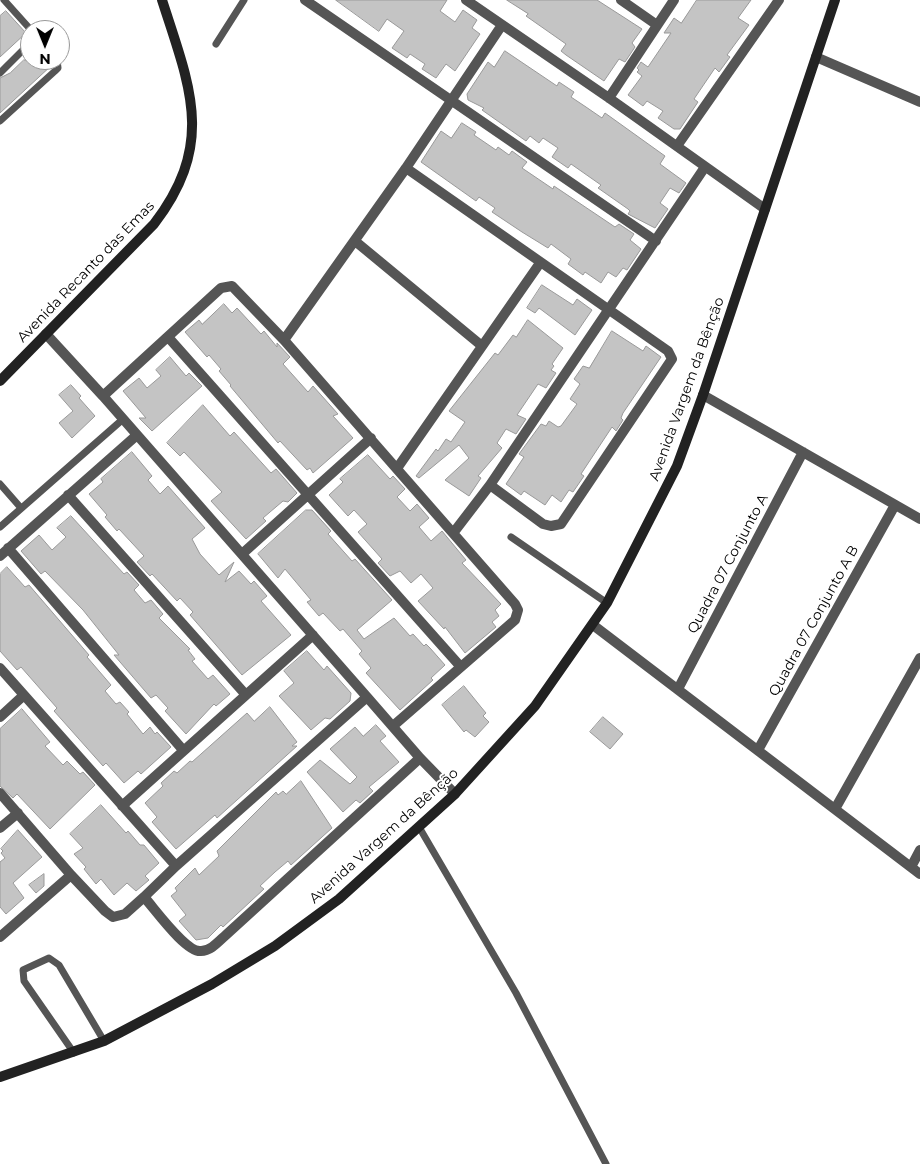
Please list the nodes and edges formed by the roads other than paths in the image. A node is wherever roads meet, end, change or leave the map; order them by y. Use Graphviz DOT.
graph roads {
  1 [pos="4,0"];
  2 [pos="162,0"];
  3 [pos="244,0"];
  4 [pos="306,0"];
  5 [pos="466,0"];
  6 [pos="622,0"];
  7 [pos="674,0"];
  8 [pos="779,0"];
  9 [pos="835,0"];
  10 [pos="22,20"];
  11 [pos="502,25"];
  12 [pos="657,25"];
  13 [pos="216,44"];
  14 [pos="20,52"];
  15 [pos="816,57"];
  16 [pos="56,70"];
  17 [pos="0,73"];
  18 [pos="609,98"];
  19 [pos="452,99"];
  20 [pos="920,102"];
  21 [pos="0,121"];
  22 [pos="677,146"];
  23 [pos="705,167"];
  24 [pos="406,168"];
  25 [pos="765,209"];
  26 [pos="355,241"];
  27 [pos="656,241"];
  28 [pos="540,263"];
  29 [pos="610,310"];
  30 [pos="46,334"];
  31 [pos="168,337"];
  32 [pos="284,340"];
  33 [pos="482,346"];
  34 [pos="0,381"];
  35 [pos="703,395"];
  36 [pos="103,396"];
  37 [pos="122,420"];
  38 [pos="136,435"];
  39 [pos="371,438"];
  40 [pos="803,452"];
  41 [pos="398,467"];
  42 [pos="0,484"];
  43 [pos="490,485"];
  44 [pos="68,495"];
  45 [pos="309,495"];
  46 [pos="895,505"];
  47 [pos="21,508"];
  48 [pos="920,519"];
  49 [pos="0,527"];
  50 [pos="454,532"];
  51 [pos="511,537"];
  52 [pos="8,548"];
  53 [pos="242,554"];
  54 [pos="0,556"];
  55 [pos="607,603"];
  56 [pos="593,625"];
  57 [pos="313,635"];
  58 [pos="920,658"];
  59 [pos="460,666"];
  60 [pos="0,668"];
  61 [pos="678,690"];
  62 [pos="24,695"];
  63 [pos="246,695"];
  64 [pos="368,697"];
  65 [pos="0,717"];
  66 [pos="393,726"];
  67 [pos="183,750"];
  68 [pos="758,750"];
  69 [pos="420,758"];
  70 [pos="0,793"];
  71 [pos="455,794"];
  72 [pos="122,806"];
  73 [pos="835,809"];
  74 [pos="18,813"];
  75 [pos="419,827"];
  76 [pos="0,828"];
  77 [pos="920,850"];
  78 [pos="176,866"];
  79 [pos="910,867"];
  80 [pos="71,874"];
  81 [pos="920,874"];
  82 [pos="144,898"];
  83 [pos="0,937"];
  84 [pos="104,1041"];
  85 [pos="74,1053"];
  86 [pos="0,1077"];
  87 [pos="606,1164"];
  1 -- 10 [label="lane"];
  2 -- 30 [label="street, Avenida Recanto das Emas"];
  3 -- 13 [label="lane"];
  4 -- 19 [label="street"];
  5 -- 11 [label="street"];
  6 -- 12 [label="street"];
  7 -- 12 [label="street"];
  8 -- 22 [label="street"];
  9 -- 15 [label="street, Avenida Vargem da Bênção"];
  11 -- 18 [label="street"];
  11 -- 19 [label="street"];
  12 -- 18 [label="street"];
  14 -- 17 [label="lane"];
  15 -- 20 [label="street"];
  15 -- 25 [label="street, Avenida Vargem da Bênção"];
  16 -- 21 [label="lane"];
  18 -- 22 [label="street"];
  19 -- 24 [label="street"];
  19 -- 27 [label="street"];
  22 -- 23 [label="street"];
  23 -- 25 [label="street"];
  23 -- 27 [label="street"];
  24 -- 26 [label="street"];
  24 -- 28 [label="street"];
  25 -- 35 [label="street, Avenida Vargem da Bênção"];
  26 -- 32 [label="street"];
  26 -- 33 [label="street"];
  27 -- 29 [label="street"];
  28 -- 29 [label="street"];
  28 -- 33 [label="street"];
  29 -- 43 [label="street"];
  29 -- 43 [label="street"];
  30 -- 34 [label="street, Avenida Recanto das Emas"];
  30 -- 36 [label="street"];
  31 -- 32 [label="street"];
  31 -- 36 [label="street"];
  31 -- 45 [label="street"];
  32 -- 39 [label="street"];
  33 -- 41 [label="street"];
  35 -- 40 [label="street"];
  35 -- 55 [label="street, Avenida Vargem da Bênção"];
  36 -- 37 [label="street"];
  37 -- 38 [label="street"];
  37 -- 47 [label="lane"];
  38 -- 44 [label="street"];
  38 -- 53 [label="street"];
  39 -- 41 [label="street"];
  39 -- 45 [label="street"];
  40 -- 46 [label="street"];
  40 -- 61 [label="street, Quadra 07 Conjunto A"];
  41 -- 50 [label="street"];
  42 -- 47 [label="lane"];
  43 -- 50 [label="street"];
  44 -- 52 [label="street"];
  44 -- 63 [label="street"];
  45 -- 53 [label="street"];
  45 -- 59 [label="street"];
  46 -- 48 [label="street"];
  46 -- 68 [label="street, Quadra 07 Conjunto A B"];
  47 -- 49 [label="lane"];
  50 -- 59 [label="street"];
  51 -- 55 [label="lane"];
  52 -- 54 [label="street"];
  52 -- 67 [label="street"];
  53 -- 57 [label="street"];
  55 -- 56 [label="street, Avenida Vargem da Bênção"];
  56 -- 61 [label="street"];
  56 -- 71 [label="street, Avenida Vargem da Bênção"];
  57 -- 63 [label="street"];
  57 -- 64 [label="street"];
  58 -- 73 [label="street"];
  59 -- 66 [label="street"];
  60 -- 62 [label="street"];
  61 -- 68 [label="street"];
  62 -- 65 [label="street"];
  62 -- 72 [label="street"];
  63 -- 67 [label="street"];
  64 -- 66 [label="street"];
  64 -- 78 [label="street"];
  66 -- 69 [label="street"];
  67 -- 72 [label="street"];
  68 -- 73 [label="street"];
  69 -- 71 [label="street"];
  69 -- 82 [label="street"];
  70 -- 74 [label="street"];
  71 -- 75 [label="street, Avenida Vargem da Bênção"];
  72 -- 78 [label="street"];
  73 -- 79 [label="street"];
  74 -- 76 [label="street"];
  74 -- 80 [label="street"];
  75 -- 84 [label="street, Avenida Vargem da Bênção"];
  75 -- 87 [label="lane"];
  77 -- 79 [label="street"];
  78 -- 82 [label="street"];
  79 -- 81 [label="street"];
  80 -- 82 [label="street"];
  80 -- 83 [label="street"];
  84 -- 85 [label="street, Avenida Vargem da Bênção"];
  84 -- 85 [label="lane"];
  85 -- 86 [label="street, Avenida Vargem da Bênção"];
}
